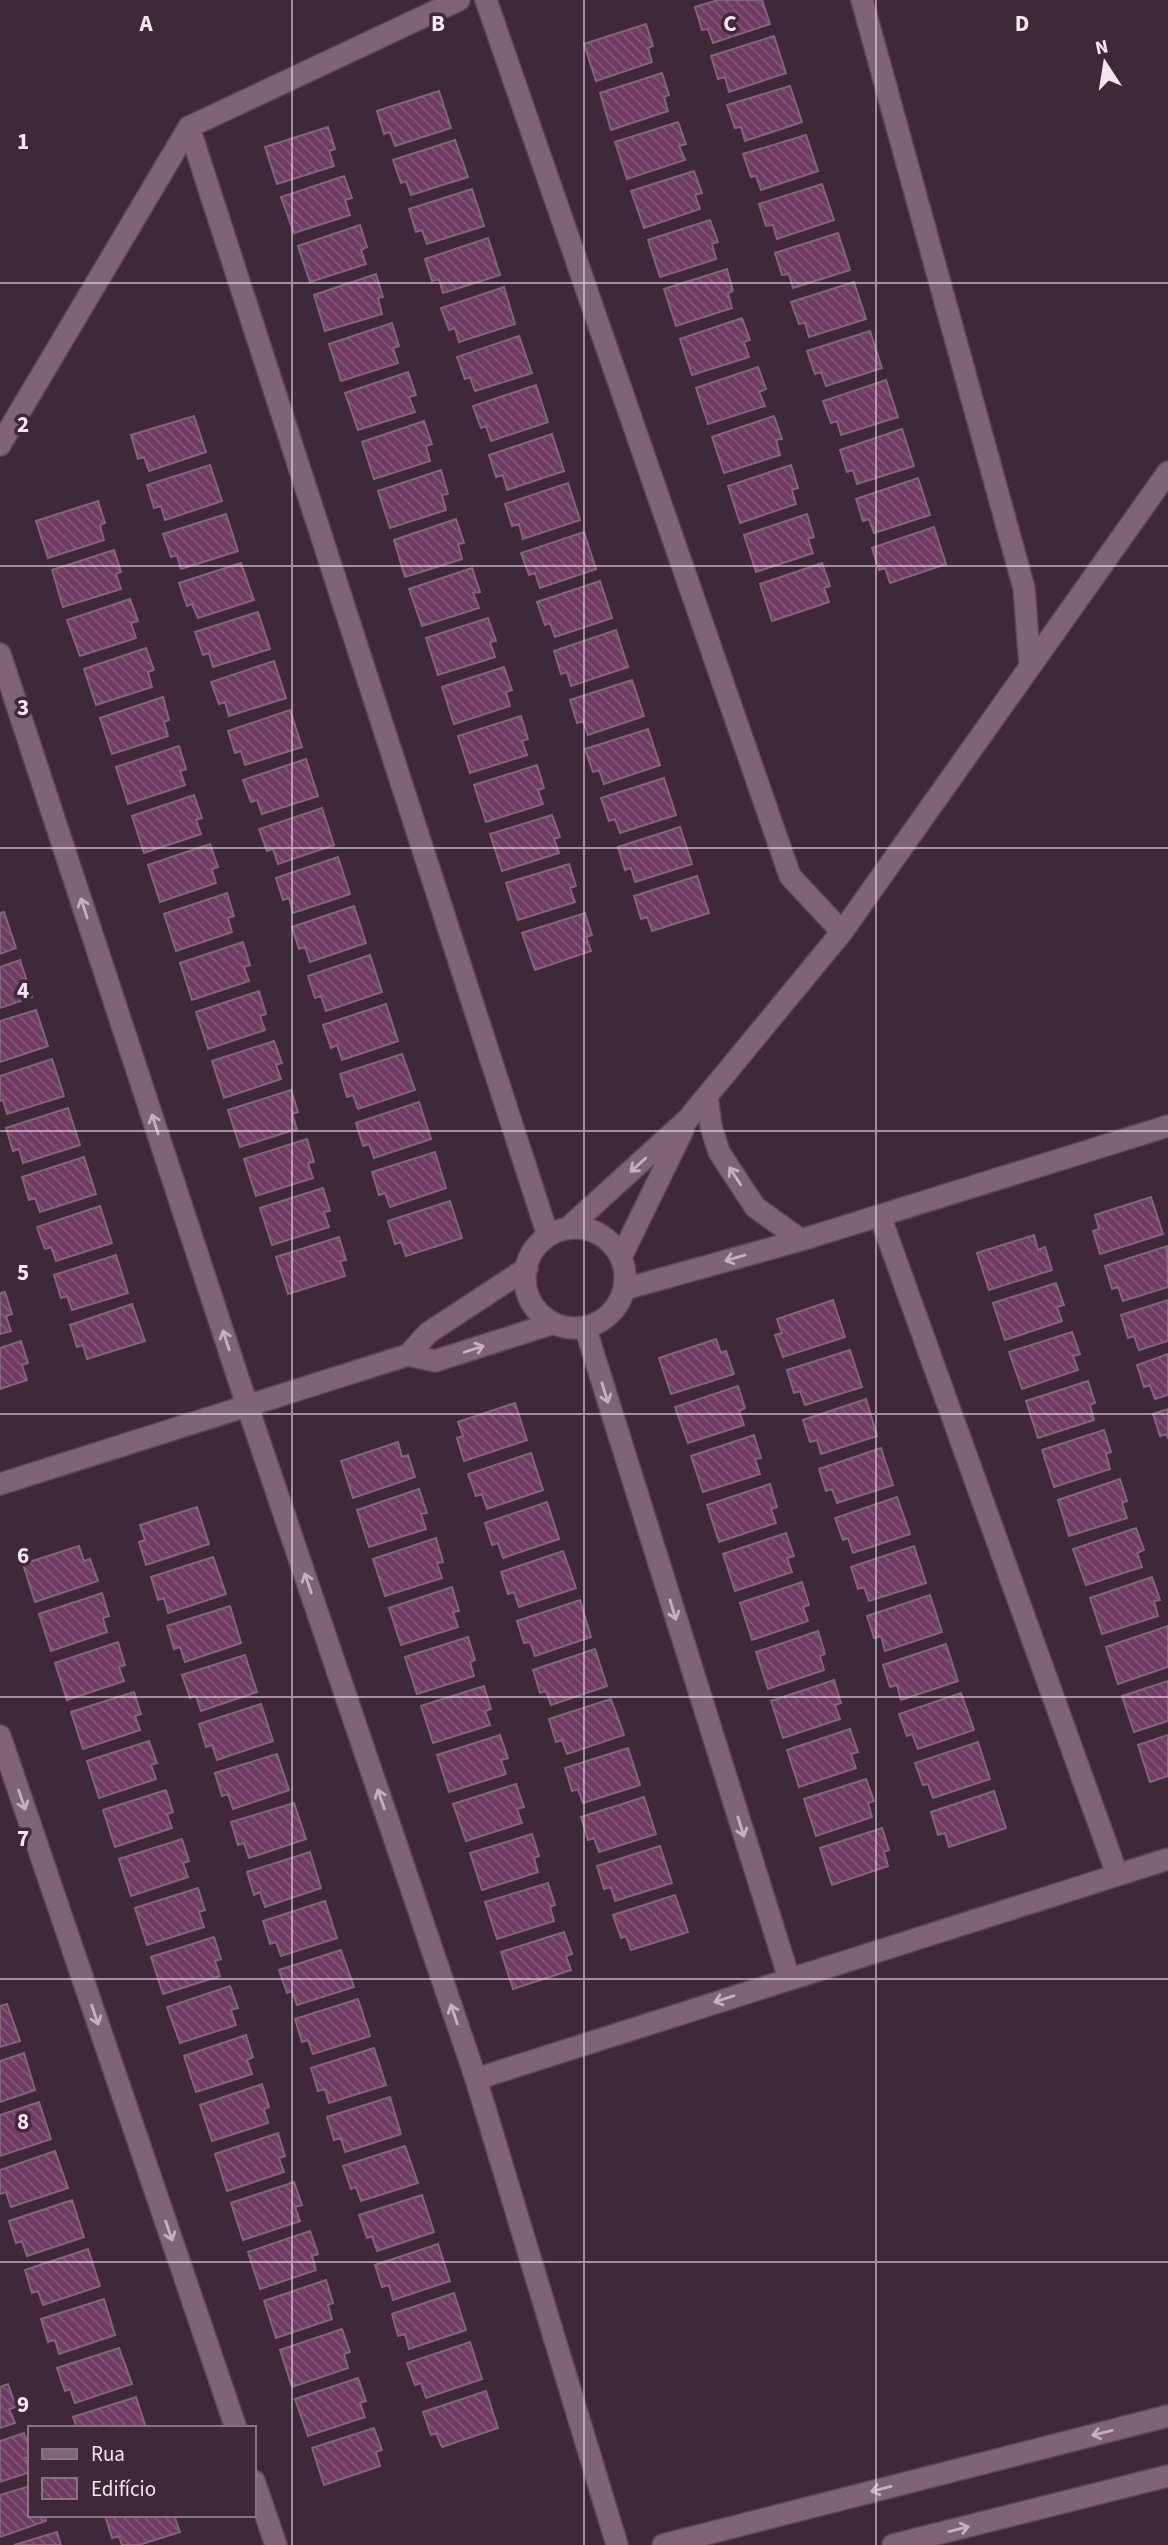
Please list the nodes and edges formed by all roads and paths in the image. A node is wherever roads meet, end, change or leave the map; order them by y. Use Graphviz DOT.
graph roads {
  1 [pos="459,0"];
  2 [pos="486,0"];
  3 [pos="862,0"];
  4 [pos="189,127"];
  5 [pos="0,445"];
  6 [pos="1168,472"];
  7 [pos="0,654"];
  8 [pos="1030,666"];
  9 [pos="842,932"];
  10 [pos="707,1096"];
  11 [pos="688,1119"];
  12 [pos="1168,1126"];
  13 [pos="880,1216"];
  14 [pos="557,1233"];
  15 [pos="801,1240"];
  16 [pos="621,1257"];
  17 [pos="527,1268"];
  18 [pos="625,1289"];
  19 [pos="551,1324"];
  20 [pos="585,1327"];
  21 [pos="408,1356"];
  22 [pos="247,1405"];
  23 [pos="0,1484"];
  24 [pos="0,1735"];
  25 [pos="1168,1859"];
  26 [pos="1117,1874"];
  27 [pos="789,1978"];
  28 [pos="476,2079"];
  29 [pos="1168,2416"];
  30 [pos="235,2426"];
  31 [pos="1168,2476"];
  32 [pos="256,2487"];
  33 [pos="276,2545"];
  34 [pos="617,2545"];
  35 [pos="663,2545"];
  36 [pos="893,2545"];
  1 -- 4 [label="street"];
  2 -- 9 [label="street"];
  3 -- 8 [label="street"];
  4 -- 5 [label="street"];
  4 -- 14 [label="street"];
  6 -- 8 [label="street"];
  22 -- 7 [label="street, one-way"];
  8 -- 9 [label="street"];
  9 -- 10 [label="street"];
  10 -- 11 [label="street"];
  15 -- 10 [label="street, one-way"];
  11 -- 14 [label="street, one-way"];
  11 -- 16 [label="street"];
  12 -- 13 [label="street"];
  13 -- 15 [label="street"];
  13 -- 26 [label="street"];
  14 -- 16 [label="street"];
  14 -- 17 [label="street"];
  15 -- 18 [label="street, one-way"];
  16 -- 18 [label="street"];
  17 -- 19 [label="street"];
  17 -- 21 [label="street"];
  18 -- 20 [label="street"];
  19 -- 20 [label="street"];
  21 -- 19 [label="street, one-way"];
  20 -- 27 [label="street, one-way"];
  21 -- 22 [label="street"];
  22 -- 23 [label="street"];
  28 -- 22 [label="street, one-way"];
  24 -- 30 [label="street, one-way"];
  25 -- 26 [label="street"];
  26 -- 27 [label="street"];
  27 -- 28 [label="street, one-way"];
  28 -- 34 [label="street"];
  29 -- 35 [label="street, one-way"];
  36 -- 31 [label="street, one-way"];
  32 -- 33 [label="street"];
}
